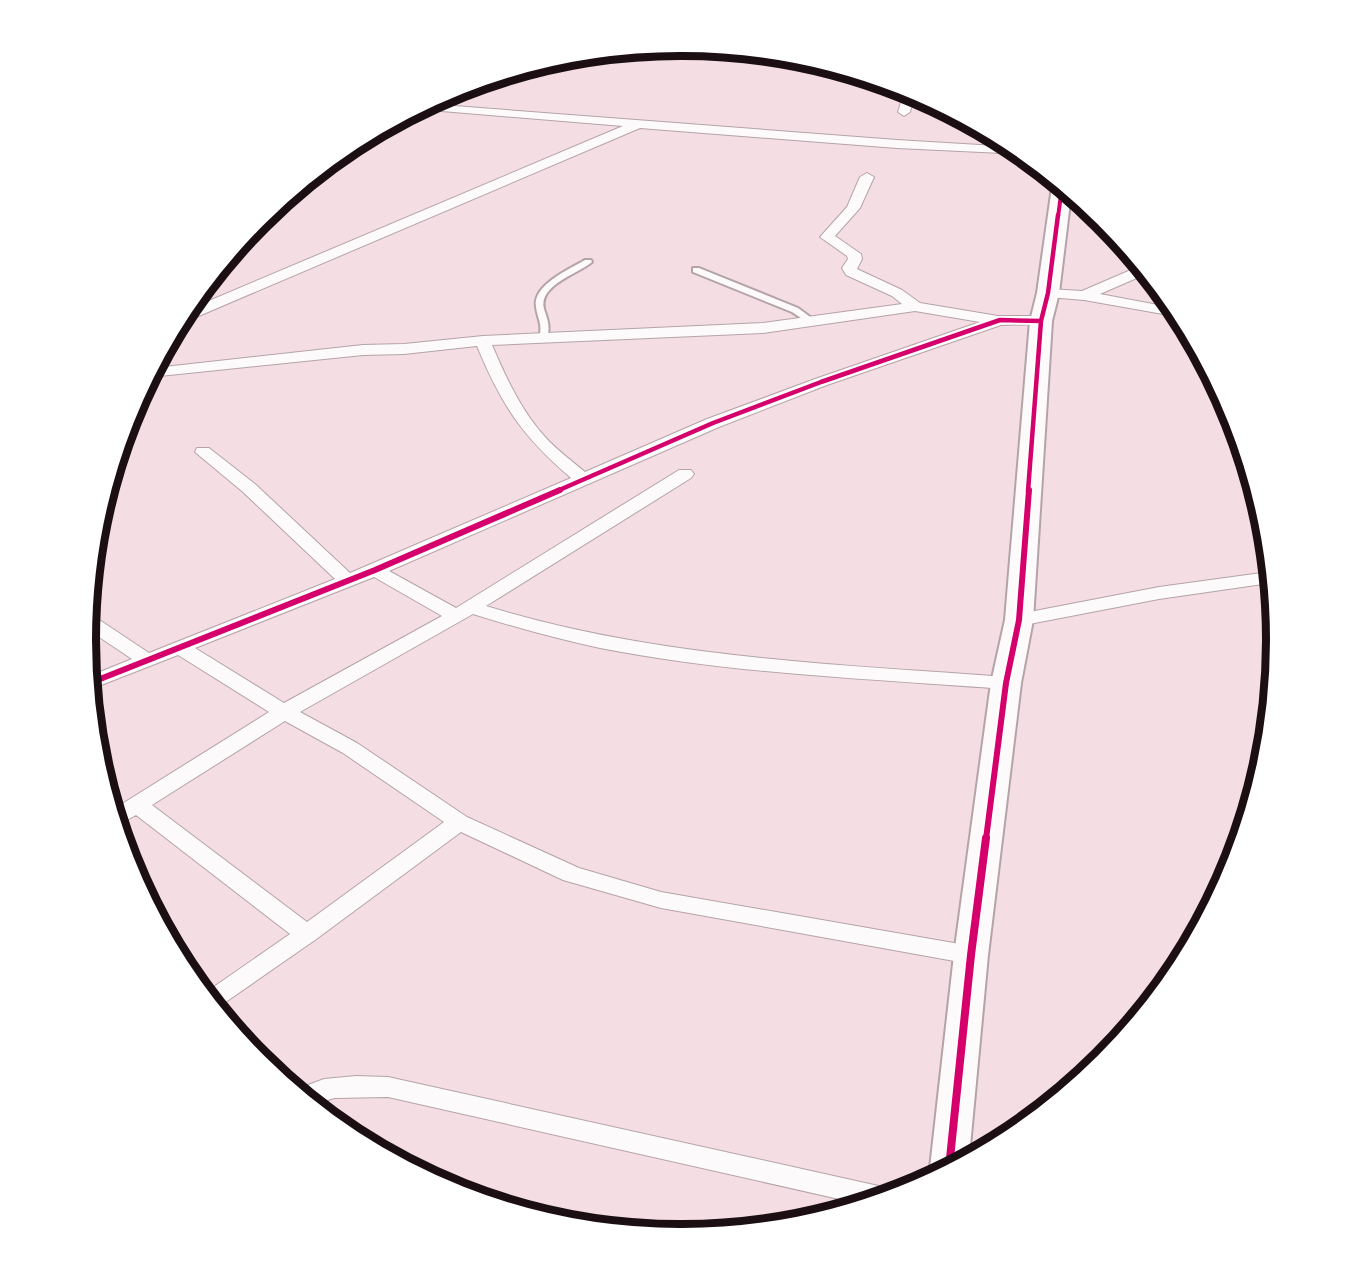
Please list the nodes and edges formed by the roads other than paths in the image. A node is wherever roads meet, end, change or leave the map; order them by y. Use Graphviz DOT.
graph roads {
  1 [pos="907,101"];
  2 [pos="439,108"];
  3 [pos="904,112"];
  4 [pos="637,124"];
  5 [pos="999,150"];
  6 [pos="867,177"];
  7 [pos="1061,196"];
  8 [pos="588,262"];
  9 [pos="696,270"];
  10 [pos="1136,273"];
  11 [pos="1048,293"];
  12 [pos="1084,296"];
  13 [pos="915,307"];
  14 [pos="1164,310"];
  15 [pos="198,311"];
  16 [pos="1000,320"];
  17 [pos="1041,321"];
  18 [pos="813,322"];
  19 [pos="543,339"];
  20 [pos="483,341"];
  21 [pos="162,372"];
  22 [pos="203,452"];
  23 [pos="685,474"];
  24 [pos="584,480"];
  25 [pos="375,570"];
  26 [pos="1261,578"];
  27 [pos="347,580"];
  28 [pos="463,611"];
  29 [pos="1018,620"];
  30 [pos="97,627"];
  31 [pos="181,648"];
  32 [pos="148,661"];
  33 [pos="98,680"];
  34 [pos="1006,683"];
  35 [pos="284,712"];
  36 [pos="137,805"];
  37 [pos="123,813"];
  38 [pos="459,822"];
  39 [pos="307,934"];
  40 [pos="971,955"];
  41 [pos="218,997"];
  42 [pos="312,1093"];
  43 [pos="950,1159"];
  44 [pos="866,1194"];
  1 -- 3 [label="street"];
  2 -- 4 [label="street"];
  4 -- 5 [label="street"];
  4 -- 15 [label="street"];
  6 -- 13 [label="street"];
  7 -- 11 [label="street"];
  8 -- 19 [label="lane"];
  9 -- 18 [label="lane"];
  10 -- 12 [label="street"];
  11 -- 12 [label="street"];
  11 -- 17 [label="street"];
  12 -- 14 [label="street"];
  13 -- 16 [label="street"];
  13 -- 18 [label="street"];
  16 -- 17 [label="street"];
  16 -- 24 [label="street"];
  17 -- 29 [label="street"];
  18 -- 19 [label="street"];
  19 -- 20 [label="street"];
  20 -- 21 [label="street"];
  20 -- 24 [label="street"];
  22 -- 27 [label="street"];
  23 -- 28 [label="street"];
  24 -- 25 [label="street"];
  25 -- 27 [label="street"];
  25 -- 28 [label="street"];
  26 -- 29 [label="street"];
  27 -- 31 [label="street"];
  28 -- 34 [label="street"];
  28 -- 35 [label="street"];
  29 -- 34 [label="street"];
  30 -- 32 [label="street"];
  31 -- 32 [label="street"];
  31 -- 35 [label="street"];
  32 -- 33 [label="street"];
  34 -- 40 [label="street"];
  35 -- 36 [label="street"];
  35 -- 38 [label="street"];
  36 -- 37 [label="street"];
  36 -- 39 [label="street"];
  38 -- 39 [label="street"];
  38 -- 40 [label="street"];
  39 -- 41 [label="street"];
  40 -- 43 [label="street"];
  42 -- 44 [label="street"];
}
